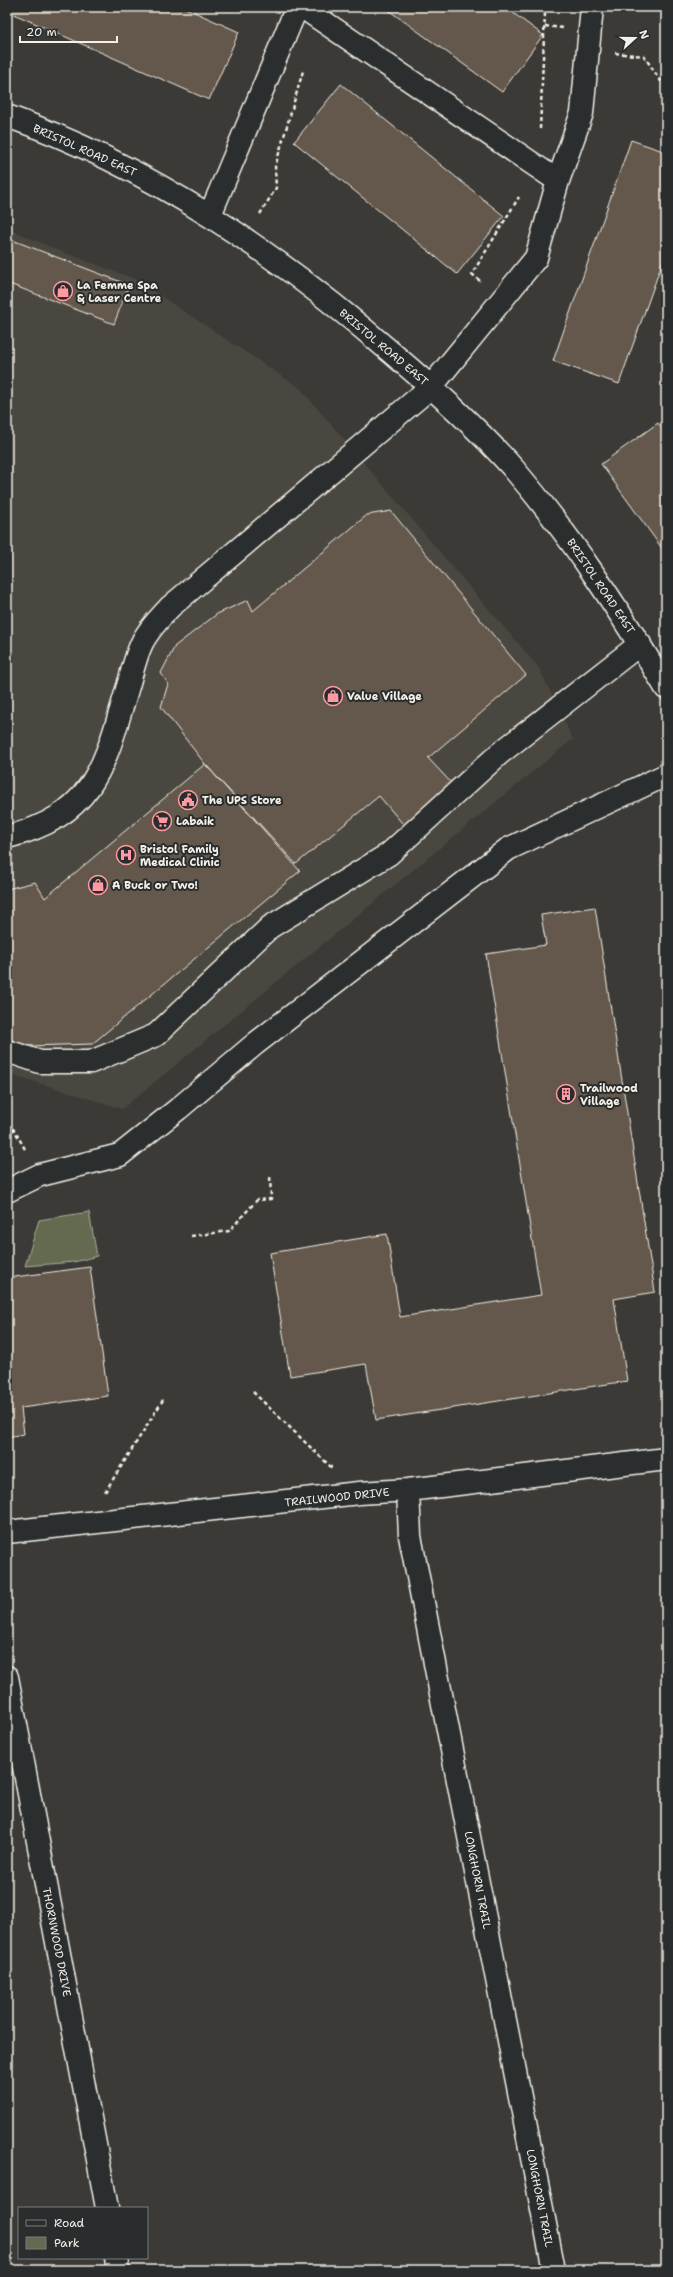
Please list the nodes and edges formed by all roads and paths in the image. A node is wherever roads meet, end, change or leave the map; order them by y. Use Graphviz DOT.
graph roads {
  1 [pos="297,7"];
  2 [pos="302,7"];
  3 [pos="542,7"];
  4 [pos="592,7"];
  5 [pos="545,26"];
  6 [pos="569,29"];
  7 [pos="611,52"];
  8 [pos="303,71"];
  9 [pos="666,89"];
  10 [pos="7,116"];
  11 [pos="540,129"];
  12 [pos="558,181"];
  13 [pos="519,197"];
  14 [pos="210,215"];
  15 [pos="245,239"];
  16 [pos="482,282"];
  17 [pos="431,387"];
  18 [pos="640,644"];
  19 [pos="666,688"];
  20 [pos="666,775"];
  21 [pos="7,837"];
  22 [pos="7,1051"];
  23 [pos="7,1123"];
  24 [pos="40,1175"];
  25 [pos="270,1175"];
  26 [pos="7,1191"];
  27 [pos="191,1236"];
  28 [pos="253,1392"];
  29 [pos="163,1400"];
  30 [pos="666,1459"];
  31 [pos="408,1490"];
  32 [pos="359,1493"];
  33 [pos="84,1525"];
  34 [pos="7,1532"];
  35 [pos="7,1677"];
  36 [pos="106,2207"];
  37 [pos="116,2259"];
  38 [pos="118,2270"];
  39 [pos="554,2270"];
  1 -- 14 [label="street"];
  2 -- 12 [label="street"];
  3 -- 5 [label="path"];
  4 -- 12 [label="street"];
  5 -- 6 [label="path"];
  5 -- 11 [label="path"];
  7 -- 9 [label="path"];
  8 -- 15 [label="path"];
  10 -- 14 [label="street, BRISTOL ROAD EAST"];
  12 -- 17 [label="street"];
  13 -- 16 [label="path"];
  14 -- 15 [label="street, BRISTOL ROAD EAST"];
  15 -- 17 [label="street, BRISTOL ROAD EAST"];
  17 -- 18 [label="street, BRISTOL ROAD EAST"];
  17 -- 21 [label="street"];
  18 -- 19 [label="street, BRISTOL ROAD EAST"];
  18 -- 22 [label="street"];
  20 -- 24 [label="street"];
  23 -- 24 [label="path"];
  24 -- 26 [label="street"];
  25 -- 27 [label="path"];
  28 -- 32 [label="path"];
  29 -- 33 [label="path"];
  30 -- 31 [label="street, TRAILWOOD DRIVE"];
  31 -- 32 [label="street, TRAILWOOD DRIVE"];
  31 -- 39 [label="street, LONGHORN TRAIL"];
  32 -- 33 [label="street, TRAILWOOD DRIVE"];
  33 -- 34 [label="street, TRAILWOOD DRIVE"];
  35 -- 36 [label="street, THORNWOOD DRIVE"];
  37 -- 38 [label="street"];
}
